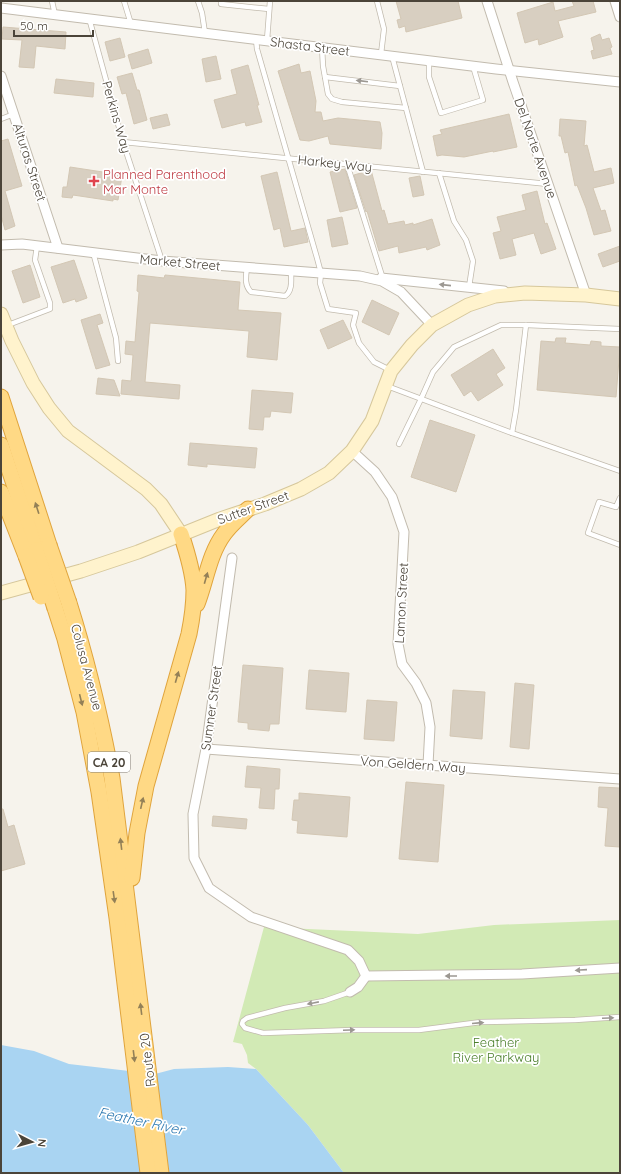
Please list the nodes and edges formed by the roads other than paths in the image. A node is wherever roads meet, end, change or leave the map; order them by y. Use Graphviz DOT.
graph roads {
  1 [pos="52,1"];
  2 [pos="124,1"];
  3 [pos="198,1"];
  4 [pos="221,1"];
  5 [pos="270,1"];
  6 [pos="378,1"];
  7 [pos="487,1"];
  8 [pos="615,1"];
  9 [pos="1,8"];
  10 [pos="269,9"];
  11 [pos="55,14"];
  12 [pos="620,17"];
  13 [pos="89,18"];
  14 [pos="131,24"];
  15 [pos="204,33"];
  16 [pos="256,39"];
  17 [pos="266,40"];
  18 [pos="322,47"];
  19 [pos="381,54"];
  20 [pos="392,56"];
  21 [pos="429,60"];
  22 [pos="473,66"];
  23 [pos="509,70"];
  24 [pos="1,76"];
  25 [pos="325,77"];
  26 [pos="620,82"];
  27 [pos="400,86"];
  28 [pos="5,100"];
  29 [pos="406,108"];
  30 [pos="14,114"];
  31 [pos="1,119"];
  32 [pos="123,142"];
  33 [pos="289,158"];
  34 [pos="347,164"];
  35 [pos="423,172"];
  36 [pos="439,173"];
  37 [pos="548,184"];
  38 [pos="1,245"];
  39 [pos="37,246"];
  40 [pos="58,248"];
  41 [pos="93,252"];
  42 [pos="162,261"];
  43 [pos="247,268"];
  44 [pos="291,271"];
  45 [pos="321,273"];
  46 [pos="383,280"];
  47 [pos="469,287"];
  48 [pos="525,293"];
  49 [pos="586,295"];
  50 [pos="620,299"];
  51 [pos="3,320"];
  52 [pos="432,325"];
  53 [pos="526,325"];
  54 [pos="620,329"];
  55 [pos="118,361"];
  56 [pos="391,371"];
  57 [pos="386,386"];
  58 [pos="1,397"];
  59 [pos="421,399"];
  60 [pos="512,433"];
  61 [pos="399,444"];
  62 [pos="1,445"];
  63 [pos="352,451"];
  64 [pos="620,471"];
  65 [pos="1,492"];
  66 [pos="620,498"];
  67 [pos="248,509"];
  68 [pos="6,512"];
  69 [pos="181,534"];
  70 [pos="620,546"];
  71 [pos="37,550"];
  72 [pos="232,558"];
  73 [pos="1,593"];
  74 [pos="57,608"];
  75 [pos="193,615"];
  76 [pos="206,749"];
  77 [pos="428,765"];
  78 [pos="620,779"];
  79 [pos="131,925"];
  80 [pos="127,947"];
  81 [pos="620,968"];
  82 [pos="366,976"];
  83 [pos="350,992"];
  84 [pos="620,1017"];
  85 [pos="148,1173"];
  86 [pos="161,1173"];
  1 -- 11 [label="lane"];
  2 -- 14 [label="lane"];
  3 -- 15 [label="lane"];
  4 -- 10 [label="lane"];
  5 -- 10 [label="lane"];
  6 -- 19 [label="lane"];
  7 -- 23 [label="street, Del Norte Avenue"];
  8 -- 12 [label="street"];
  9 -- 11 [label="street, Shasta Street"];
  10 -- 17 [label="lane"];
  11 -- 13 [label="street, Shasta Street"];
  13 -- 14 [label="street, Shasta Street"];
  13 -- 32 [label="lane, Perkins Way"];
  14 -- 15 [label="street, Shasta Street"];
  15 -- 16 [label="street, Shasta Street"];
  16 -- 17 [label="street, Shasta Street"];
  16 -- 33 [label="lane"];
  17 -- 18 [label="street, Shasta Street"];
  18 -- 19 [label="street, Shasta Street"];
  18 -- 25 [label="lane"];
  19 -- 20 [label="street, Shasta Street"];
  20 -- 21 [label="street, Shasta Street"];
  20 -- 27 [label="lane"];
  21 -- 22 [label="street, Shasta Street"];
  21 -- 22 [label="lane"];
  22 -- 23 [label="street, Shasta Street"];
  23 -- 26 [label="street, Shasta Street"];
  23 -- 37 [label="street, Del Norte Avenue"];
  24 -- 28 [label="street, Alturas Street"];
  27 -- 25 [label="lane, one-way"];
  25 -- 29 [label="lane"];
  27 -- 29 [label="lane"];
  28 -- 30 [label="street, Alturas Street"];
  29 -- 35 [label="lane"];
  30 -- 31 [label="lane"];
  30 -- 40 [label="street, Alturas Street"];
  32 -- 33 [label="lane, Harkey Way"];
  32 -- 42 [label="lane, Perkins Way"];
  33 -- 34 [label="lane, Harkey Way"];
  33 -- 45 [label="lane"];
  34 -- 35 [label="lane, Harkey Way"];
  34 -- 46 [label="lane"];
  35 -- 36 [label="lane, Harkey Way"];
  36 -- 37 [label="lane, Harkey Way"];
  36 -- 47 [label="lane"];
  37 -- 49 [label="street, Del Norte Avenue"];
  38 -- 39 [label="street, Market Street"];
  39 -- 40 [label="street, Market Street"];
  39 -- 51 [label="lane"];
  40 -- 41 [label="street, Market Street"];
  41 -- 42 [label="street, Market Street"];
  41 -- 55 [label="lane"];
  42 -- 43 [label="street, Market Street"];
  43 -- 44 [label="street, Market Street"];
  43 -- 44 [label="lane"];
  44 -- 45 [label="street, Market Street"];
  45 -- 46 [label="street, Market Street"];
  45 -- 56 [label="lane"];
  47 -- 46 [label="street, Market Street, one-way"];
  46 -- 52 [label="street, Market Street"];
  47 -- 48 [label="street, Market Street"];
  48 -- 49 [label="main road, Market Street"];
  48 -- 52 [label="main road, Market Street"];
  49 -- 50 [label="main road, Market Street"];
  51 -- 69 [label="main road"];
  52 -- 56 [label="main road, Sutter Street"];
  53 -- 54 [label="lane"];
  53 -- 59 [label="lane"];
  53 -- 60 [label="lane"];
  56 -- 57 [label="main road, Sutter Street"];
  57 -- 59 [label="lane"];
  57 -- 63 [label="main road, Sutter Street"];
  71 -- 58 [label="highway, Colusa Avenue / CA 20, one-way"];
  59 -- 60 [label="lane"];
  59 -- 61 [label="lane"];
  60 -- 64 [label="lane"];
  62 -- 71 [label="highway, Colusa Avenue / CA 20"];
  63 -- 67 [label="main road, Sutter Street"];
  63 -- 77 [label="street, Lamon Street"];
  65 -- 68 [label="highway"];
  66 -- 70 [label="lane"];
  67 -- 69 [label="main road, Sutter Street"];
  75 -- 67 [label="highway, one-way"];
  68 -- 71 [label="highway"];
  69 -- 73 [label="main road, Sutter Street"];
  69 -- 75 [label="highway"];
  71 -- 74 [label="highway, Colusa Avenue / CA 20, bridge"];
  72 -- 76 [label="street, Sumner Street"];
  79 -- 74 [label="highway, Colusa Avenue / CA 20, one-way"];
  74 -- 80 [label="highway, Colusa Avenue / CA 20, one-way"];
  79 -- 75 [label="highway, one-way"];
  76 -- 77 [label="street, Von Geldern Way"];
  76 -- 82 [label="street, Sumner Street"];
  77 -- 78 [label="street, Von Geldern Way"];
  79 -- 80 [label="highway, Colusa Avenue / CA 20"];
  80 -- 85 [label="highway, Route 20 / CA 20, one-way"];
  86 -- 80 [label="highway, Route 20 / CA 20, one-way"];
  81 -- 82 [label="street, one-way"];
  82 -- 83 [label="street"];
  83 -- 84 [label="lane, one-way"];
}
